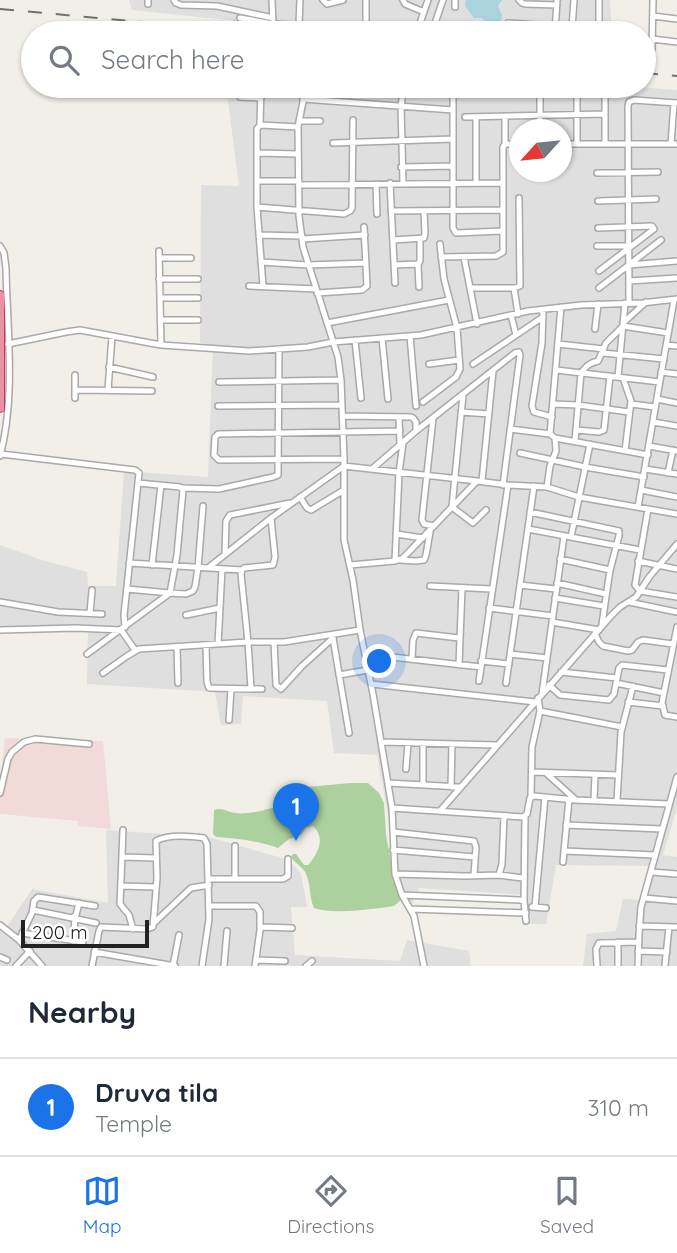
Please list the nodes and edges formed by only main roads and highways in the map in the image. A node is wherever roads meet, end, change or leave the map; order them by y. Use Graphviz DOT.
graph roads {
  1 [pos="0,295"];
  2 [pos="0,408"];
  1 -- 2 [label="highway"];
}
